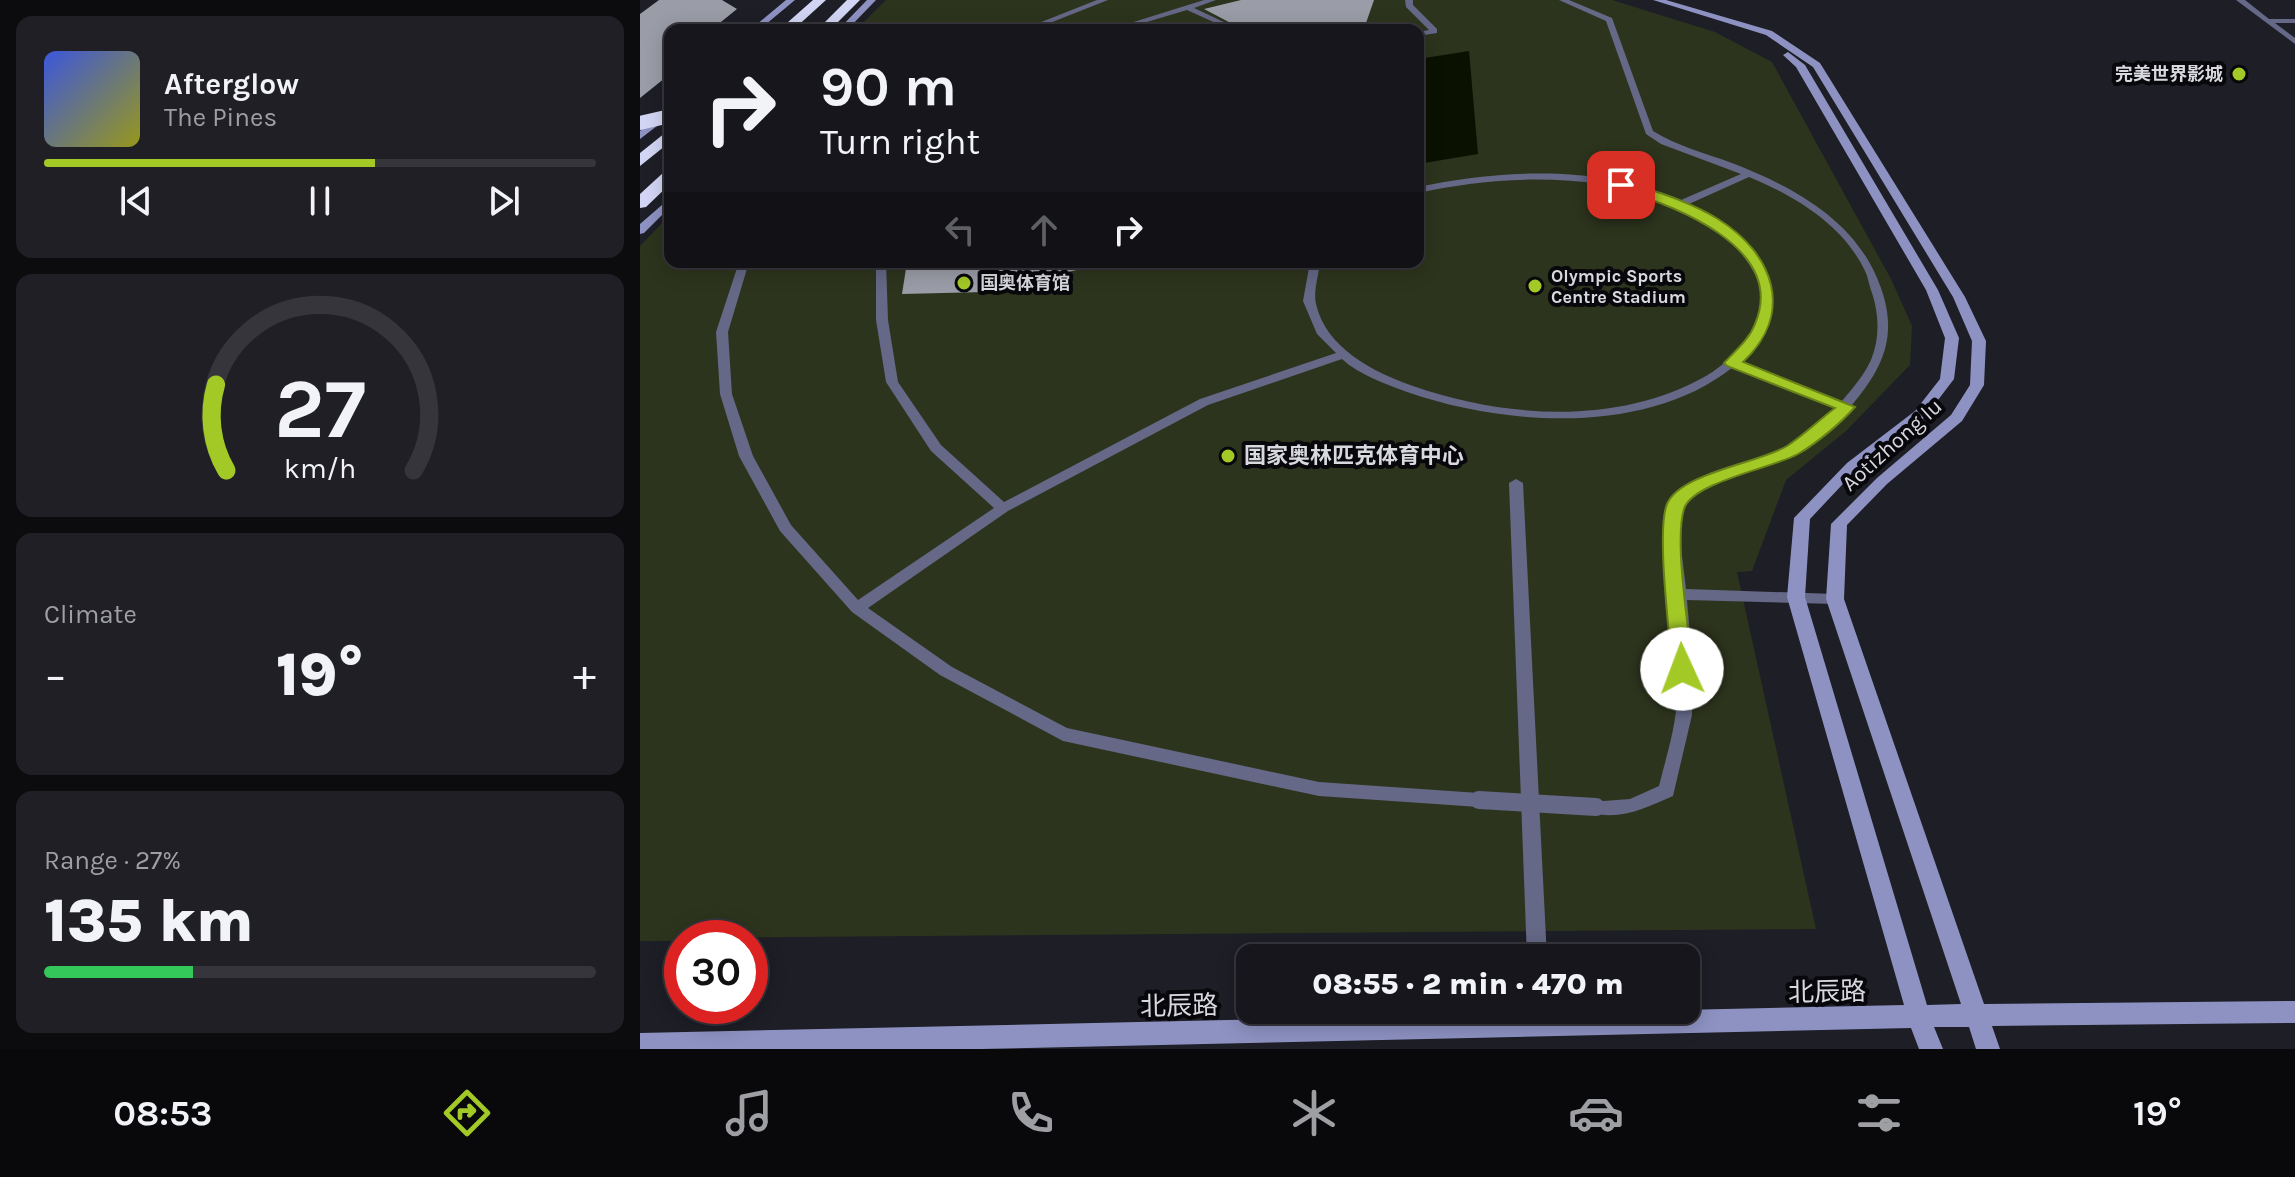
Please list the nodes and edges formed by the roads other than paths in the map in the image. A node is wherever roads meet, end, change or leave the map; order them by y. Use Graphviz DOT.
graph roads {
  1 [pos="791,0"];
  2 [pos="820,0"];
  3 [pos="836,0"];
  4 [pos="854,0"];
  5 [pos="863,0"];
  6 [pos="872,0"];
  7 [pos="1104,0"];
  8 [pos="1212,0"];
  9 [pos="1409,0"];
  10 [pos="1563,0"];
  11 [pos="1642,0"];
  12 [pos="1657,0"];
  13 [pos="2240,0"];
  14 [pos="1186,7"];
  15 [pos="2269,21"];
  16 [pos="2295,21"];
  17 [pos="761,24"];
  18 [pos="792,24"];
  19 [pos="810,24"];
  20 [pos="838,24"];
  21 [pos="1041,24"];
  22 [pos="1131,24"];
  23 [pos="1224,24"];
  24 [pos="1424,33"];
  25 [pos="2295,42"];
  26 [pos="655,119"];
  27 [pos="640,136"];
  28 [pos="664,139"];
  29 [pos="640,161"];
  30 [pos="1748,174"];
  31 [pos="664,181"];
  32 [pos="1424,189"];
  33 [pos="640,203"];
  34 [pos="1680,204"];
  35 [pos="664,207"];
  36 [pos="640,231"];
  37 [pos="742,268"];
  38 [pos="881,268"];
  39 [pos="1313,268"];
  40 [pos="1344,354"];
  41 [pos="1732,363"];
  42 [pos="1847,407"];
  43 [pos="1516,483"];
  44 [pos="1003,508"];
  45 [pos="1679,594"];
  46 [pos="1796,597"];
  47 [pos="1835,599"];
  48 [pos="857,608"];
  49 [pos="1536,944"];
  50 [pos="2295,1012"];
  51 [pos="1978,1015"];
  52 [pos="1700,1018"];
  53 [pos="1919,1018"];
  54 [pos="1340,1024"];
  55 [pos="640,1045"];
  56 [pos="1931,1049"];
  57 [pos="1988,1049"];
  1 -- 17 [label="main road"];
  2 -- 18 [label="highway"];
  3 -- 19 [label="highway"];
  4 -- 20 [label="highway"];
  5 -- 20 [label="highway"];
  6 -- 20 [label="main road"];
  7 -- 21 [label="street"];
  8 -- 14 [label="street"];
  9 -- 24 [label="street"];
  10 -- 30 [label="street"];
  11 -- 46 [label="main road, Aotizhong lu"];
  12 -- 47 [label="main road, Aotizhong lu"];
  13 -- 15 [label="street"];
  14 -- 22 [label="street"];
  14 -- 23 [label="street"];
  15 -- 16 [label="street"];
  15 -- 25 [label="street"];
  26 -- 27 [label="main road"];
  28 -- 29 [label="highway"];
  30 -- 34 [label="street"];
  30 -- 42 [label="street"];
  31 -- 33 [label="highway"];
  32 -- 34 [label="street"];
  34 -- 41 [label="street"];
  35 -- 36 [label="main road"];
  37 -- 48 [label="street"];
  38 -- 44 [label="street"];
  39 -- 40 [label="street"];
  40 -- 41 [label="street"];
  40 -- 44 [label="street"];
  41 -- 42 [label="street"];
  42 -- 45 [label="street"];
  43 -- 49 [label="street"];
  44 -- 48 [label="street"];
  45 -- 46 [label="street"];
  45 -- 48 [label="street, bridge"];
  46 -- 47 [label="street"];
  46 -- 53 [label="main road, Aotizhong lu"];
  47 -- 51 [label="main road, Aotizhong lu"];
  50 -- 51 [label="main road, 北辰路"];
  51 -- 53 [label="main road, 北辰路"];
  51 -- 57 [label="main road, Aotizhong lu"];
  52 -- 53 [label="main road, 北辰路"];
  53 -- 56 [label="main road, Aotizhong lu"];
  54 -- 55 [label="main road, 北辰路"];
}
